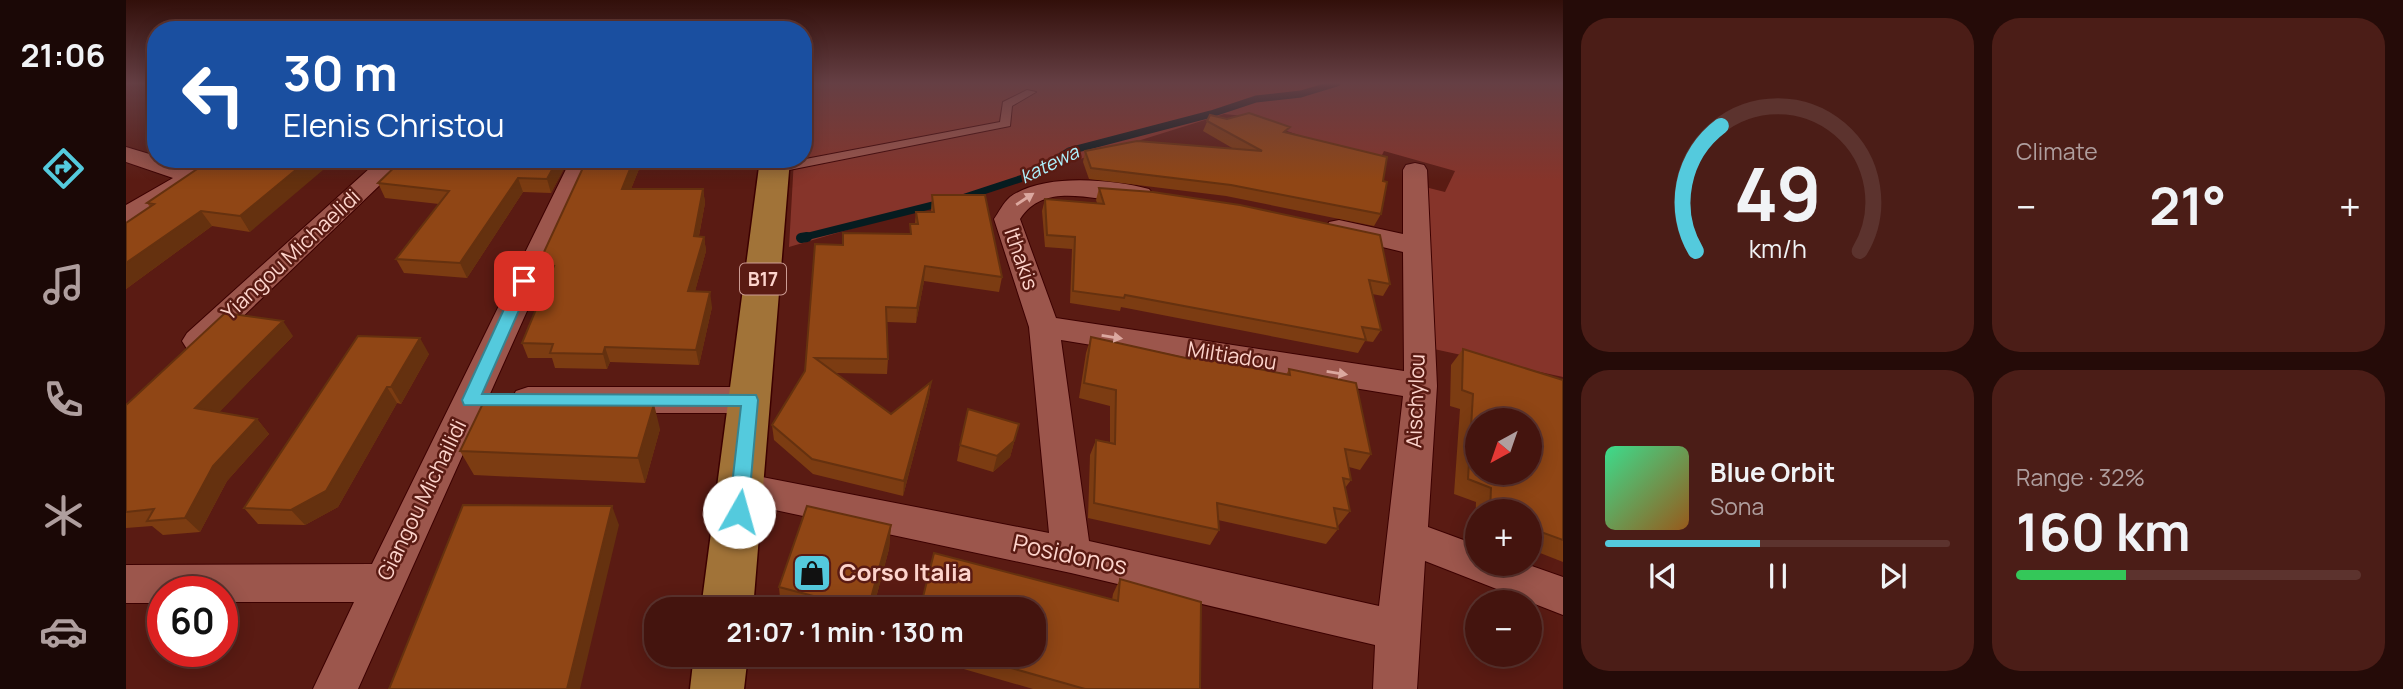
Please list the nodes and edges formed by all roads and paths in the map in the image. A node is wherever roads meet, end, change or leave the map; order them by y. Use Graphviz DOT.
graph roads {
  1 [pos="1006,115"];
  2 [pos="126,154"];
  3 [pos="812,158"];
  4 [pos="147,161"];
  5 [pos="168,168"];
  6 [pos="207,168"];
  7 [pos="385,168"];
  8 [pos="579,168"];
  9 [pos="775,168"];
  10 [pos="1415,170"];
  11 [pos="192,176"];
  12 [pos="1164,196"];
  13 [pos="126,216"];
  14 [pos="1317,223"];
  15 [pos="1416,246"];
  16 [pos="1044,327"];
  17 [pos="181,356"];
  18 [pos="1420,386"];
  19 [pos="470,400"];
  20 [pos="750,400"];
  21 [pos="742,488"];
  22 [pos="1408,537"];
  23 [pos="1071,555"];
  24 [pos="1465,558"];
  25 [pos="1511,576"];
  26 [pos="382,583"];
  27 [pos="126,584"];
  28 [pos="1563,596"];
  29 [pos="728,597"];
  30 [pos="1396,630"];
  31 [pos="720,667"];
  32 [pos="335,689"];
  33 [pos="717,689"];
  34 [pos="1395,689"];
  1 -- 3 [label="lane"];
  2 -- 4 [label="street"];
  5 -- 11 [label="street"];
  6 -- 11 [label="street"];
  7 -- 17 [label="street, Yiangou Michaelidi"];
  8 -- 19 [label="street, Giangou Michailidi"];
  9 -- 20 [label="main road, B17"];
  10 -- 15 [label="street, Aischylou"];
  11 -- 13 [label="street"];
  16 -- 12 [label="street, Ithakis, one-way"];
  14 -- 15 [label="street"];
  15 -- 18 [label="street, Aischylou"];
  16 -- 18 [label="street, Miltiadou, one-way"];
  16 -- 23 [label="street, Ithakis"];
  18 -- 22 [label="street, Aischylou"];
  19 -- 20 [label="street"];
  19 -- 26 [label="street, Giangou Michailidi"];
  20 -- 21 [label="main road, B17"];
  21 -- 23 [label="street, Posidonos"];
  21 -- 29 [label="main road, B17"];
  22 -- 24 [label="street"];
  22 -- 30 [label="street, Aischylou"];
  23 -- 30 [label="street, Posidonos"];
  25 -- 28 [label="street"];
  26 -- 27 [label="street"];
  26 -- 32 [label="street, Giangou Michailidi"];
  30 -- 34 [label="street, Aischylou"];
  31 -- 33 [label="main road"];
}
